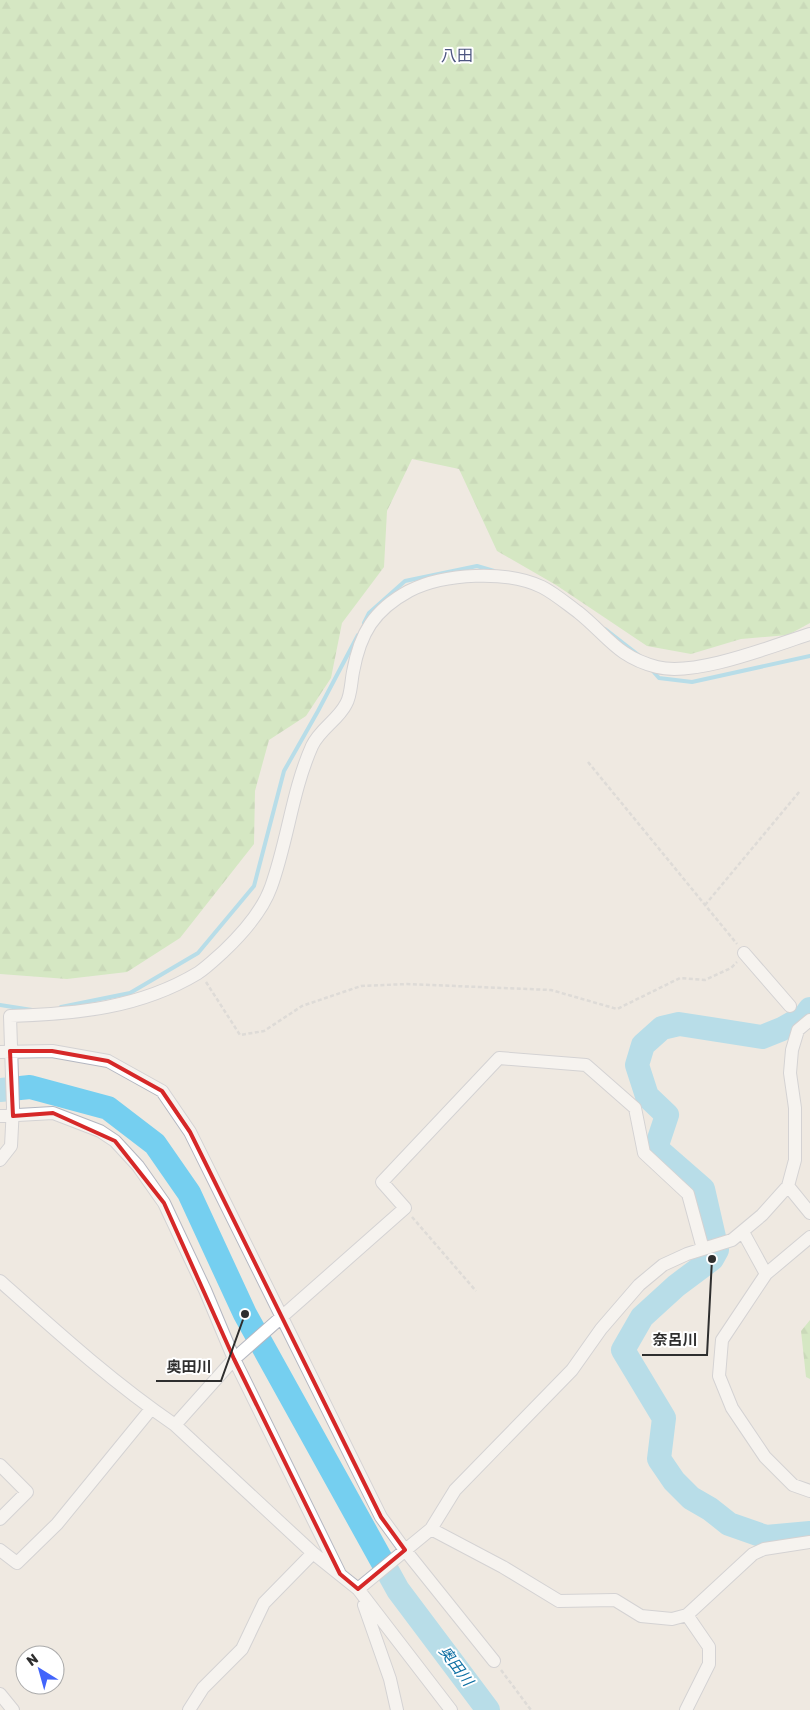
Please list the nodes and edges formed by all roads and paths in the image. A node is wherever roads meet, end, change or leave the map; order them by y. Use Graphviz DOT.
graph roads {
  1 [pos="810,634"];
  2 [pos="588,762"];
  3 [pos="800,791"];
  4 [pos="705,905"];
  5 [pos="744,953"];
  6 [pos="200,972"];
  7 [pos="790,1006"];
  8 [pos="810,1020"];
  9 [pos="7,1056"];
  10 [pos="9,1113"];
  11 [pos="0,1160"];
  12 [pos="788,1186"];
  13 [pos="405,1208"];
  14 [pos="810,1213"];
  15 [pos="743,1232"];
  16 [pos="810,1237"];
  17 [pos="707,1247"];
  18 [pos="766,1274"];
  19 [pos="0,1281"];
  20 [pos="476,1291"];
  21 [pos="278,1320"];
  22 [pos="234,1359"];
  23 [pos="152,1409"];
  24 [pos="175,1425"];
  25 [pos="0,1465"];
  26 [pos="810,1490"];
  27 [pos="0,1520"];
  28 [pos="431,1529"];
  29 [pos="810,1542"];
  30 [pos="0,1550"];
  31 [pos="405,1550"];
  32 [pos="313,1553"];
  33 [pos="340,1574"];
  34 [pos="362,1585"];
  35 [pos="686,1615"];
  36 [pos="494,1661"];
  37 [pos="0,1694"];
  38 [pos="13,1710"];
  39 [pos="190,1710"];
  40 [pos="397,1710"];
  41 [pos="452,1710"];
  42 [pos="531,1710"];
  43 [pos="686,1710"];
  1 -- 6 [label="street"];
  2 -- 4 [label="path"];
  3 -- 4 [label="path"];
  4 -- 5 [label="path"];
  5 -- 6 [label="path"];
  5 -- 7 [label="street"];
  6 -- 9 [label="street"];
  8 -- 12 [label="street"];
  9 -- 10 [label="street"];
  9 -- 21 [label="street"];
  10 -- 11 [label="street"];
  10 -- 22 [label="street"];
  12 -- 14 [label="street"];
  12 -- 15 [label="street"];
  13 -- 17 [label="street"];
  13 -- 20 [label="path"];
  13 -- 21 [label="street"];
  15 -- 17 [label="street"];
  15 -- 18 [label="street"];
  16 -- 18 [label="street"];
  17 -- 28 [label="street"];
  18 -- 26 [label="street"];
  19 -- 23 [label="street"];
  21 -- 22 [label="street"];
  21 -- 31 [label="street"];
  22 -- 24 [label="street"];
  22 -- 33 [label="street"];
  23 -- 24 [label="street"];
  23 -- 30 [label="street"];
  24 -- 32 [label="street"];
  25 -- 27 [label="street"];
  28 -- 31 [label="street"];
  28 -- 35 [label="street"];
  29 -- 35 [label="street"];
  31 -- 34 [label="street"];
  31 -- 36 [label="street"];
  32 -- 33 [label="street"];
  32 -- 39 [label="street"];
  33 -- 34 [label="street"];
  34 -- 40 [label="street"];
  34 -- 41 [label="street"];
  35 -- 43 [label="street"];
  36 -- 42 [label="path"];
  37 -- 38 [label="street"];
}
